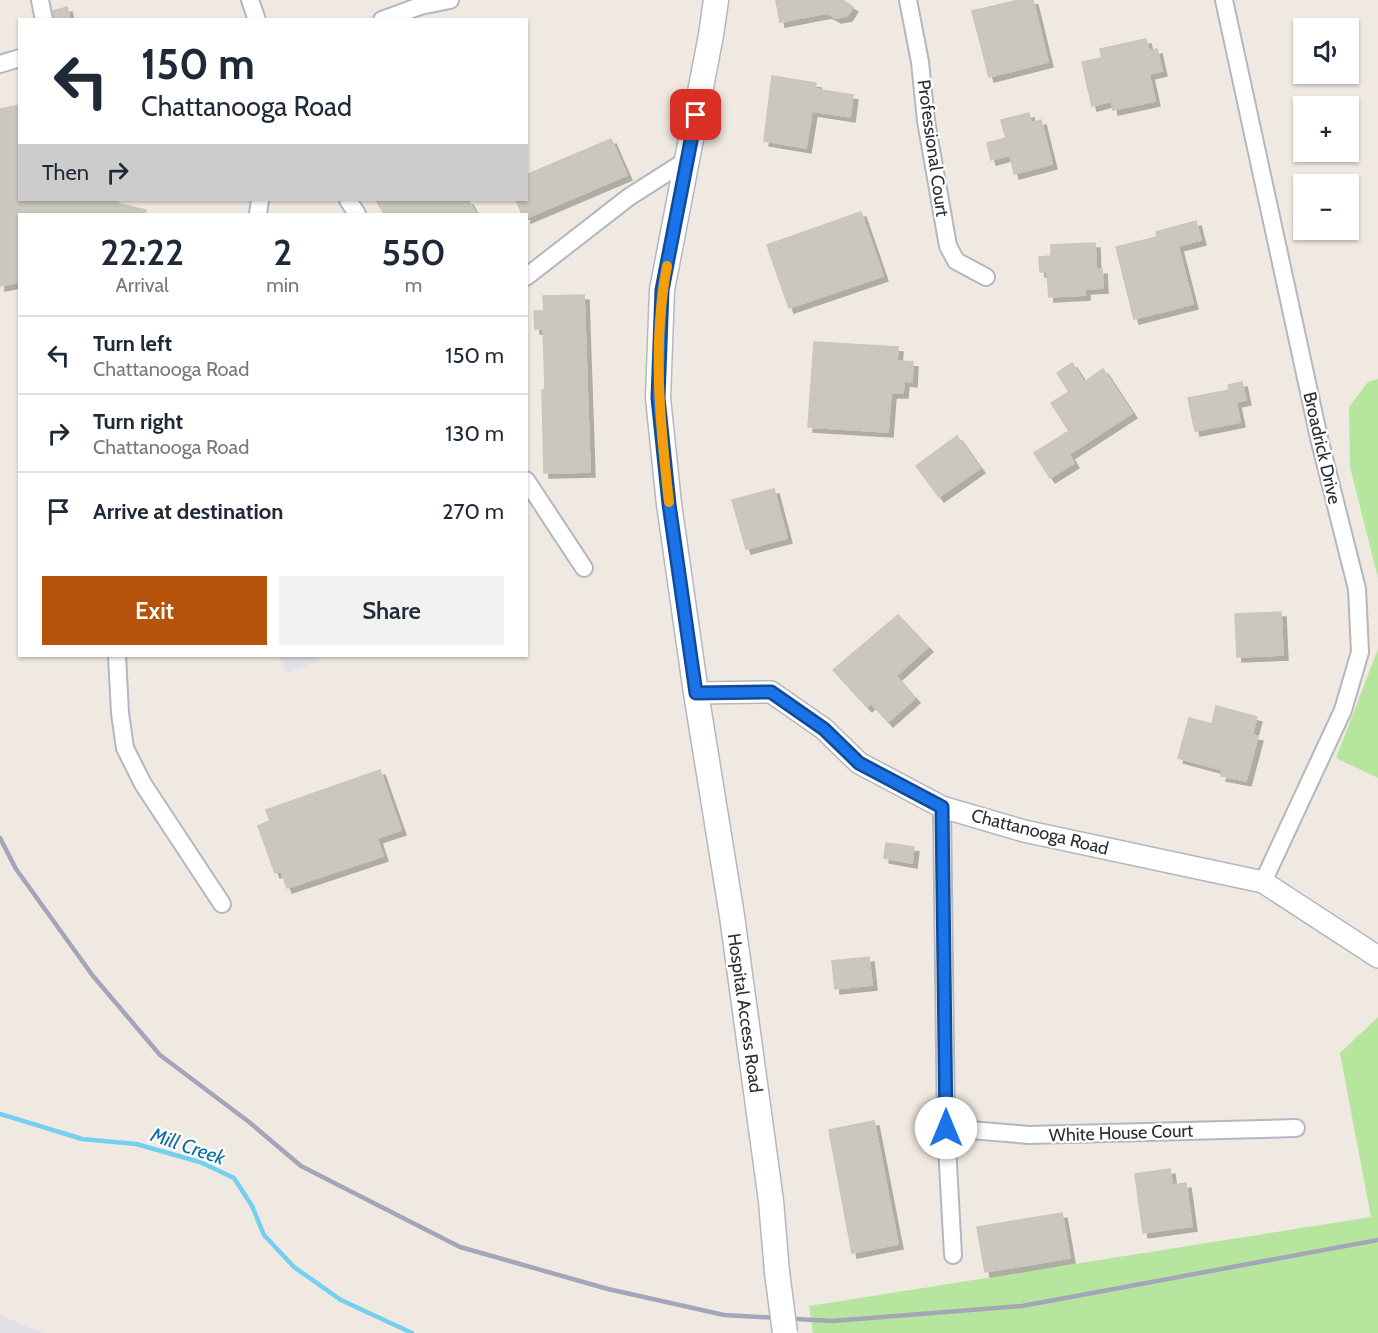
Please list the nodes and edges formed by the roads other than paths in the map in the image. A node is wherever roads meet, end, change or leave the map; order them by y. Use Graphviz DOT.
graph roads {
  1 [pos="40,0"];
  2 [pos="250,0"];
  3 [pos="450,0"];
  4 [pos="716,0"];
  5 [pos="908,0"];
  6 [pos="1224,0"];
  7 [pos="44,18"];
  8 [pos="256,18"];
  9 [pos="387,18"];
  10 [pos="18,59"];
  11 [pos="0,64"];
  12 [pos="687,160"];
  13 [pos="528,275"];
  14 [pos="986,277"];
  15 [pos="528,483"];
  16 [pos="584,568"];
  17 [pos="117,657"];
  18 [pos="696,693"];
  19 [pos="942,807"];
  20 [pos="1263,882"];
  21 [pos="222,904"];
  22 [pos="1378,957"];
  23 [pos="946,1128"];
  24 [pos="1296,1128"];
  25 [pos="953,1255"];
  26 [pos="785,1333"];
  1 -- 7 [label="street"];
  2 -- 8 [label="street"];
  3 -- 9 [label="street"];
  4 -- 12 [label="main road"];
  5 -- 14 [label="street, Professional Court"];
  6 -- 20 [label="street, Broadrick Drive"];
  10 -- 11 [label="street"];
  12 -- 13 [label="street"];
  12 -- 18 [label="main road"];
  15 -- 16 [label="street"];
  17 -- 21 [label="street"];
  18 -- 19 [label="street, Chattanooga Road"];
  18 -- 26 [label="main road, Hospital Access Road, bridge"];
  19 -- 20 [label="street, Chattanooga Road"];
  19 -- 23 [label="street"];
  20 -- 22 [label="street, Chattanooga Road"];
  23 -- 24 [label="street, White House Court"];
  23 -- 25 [label="street"];
}
